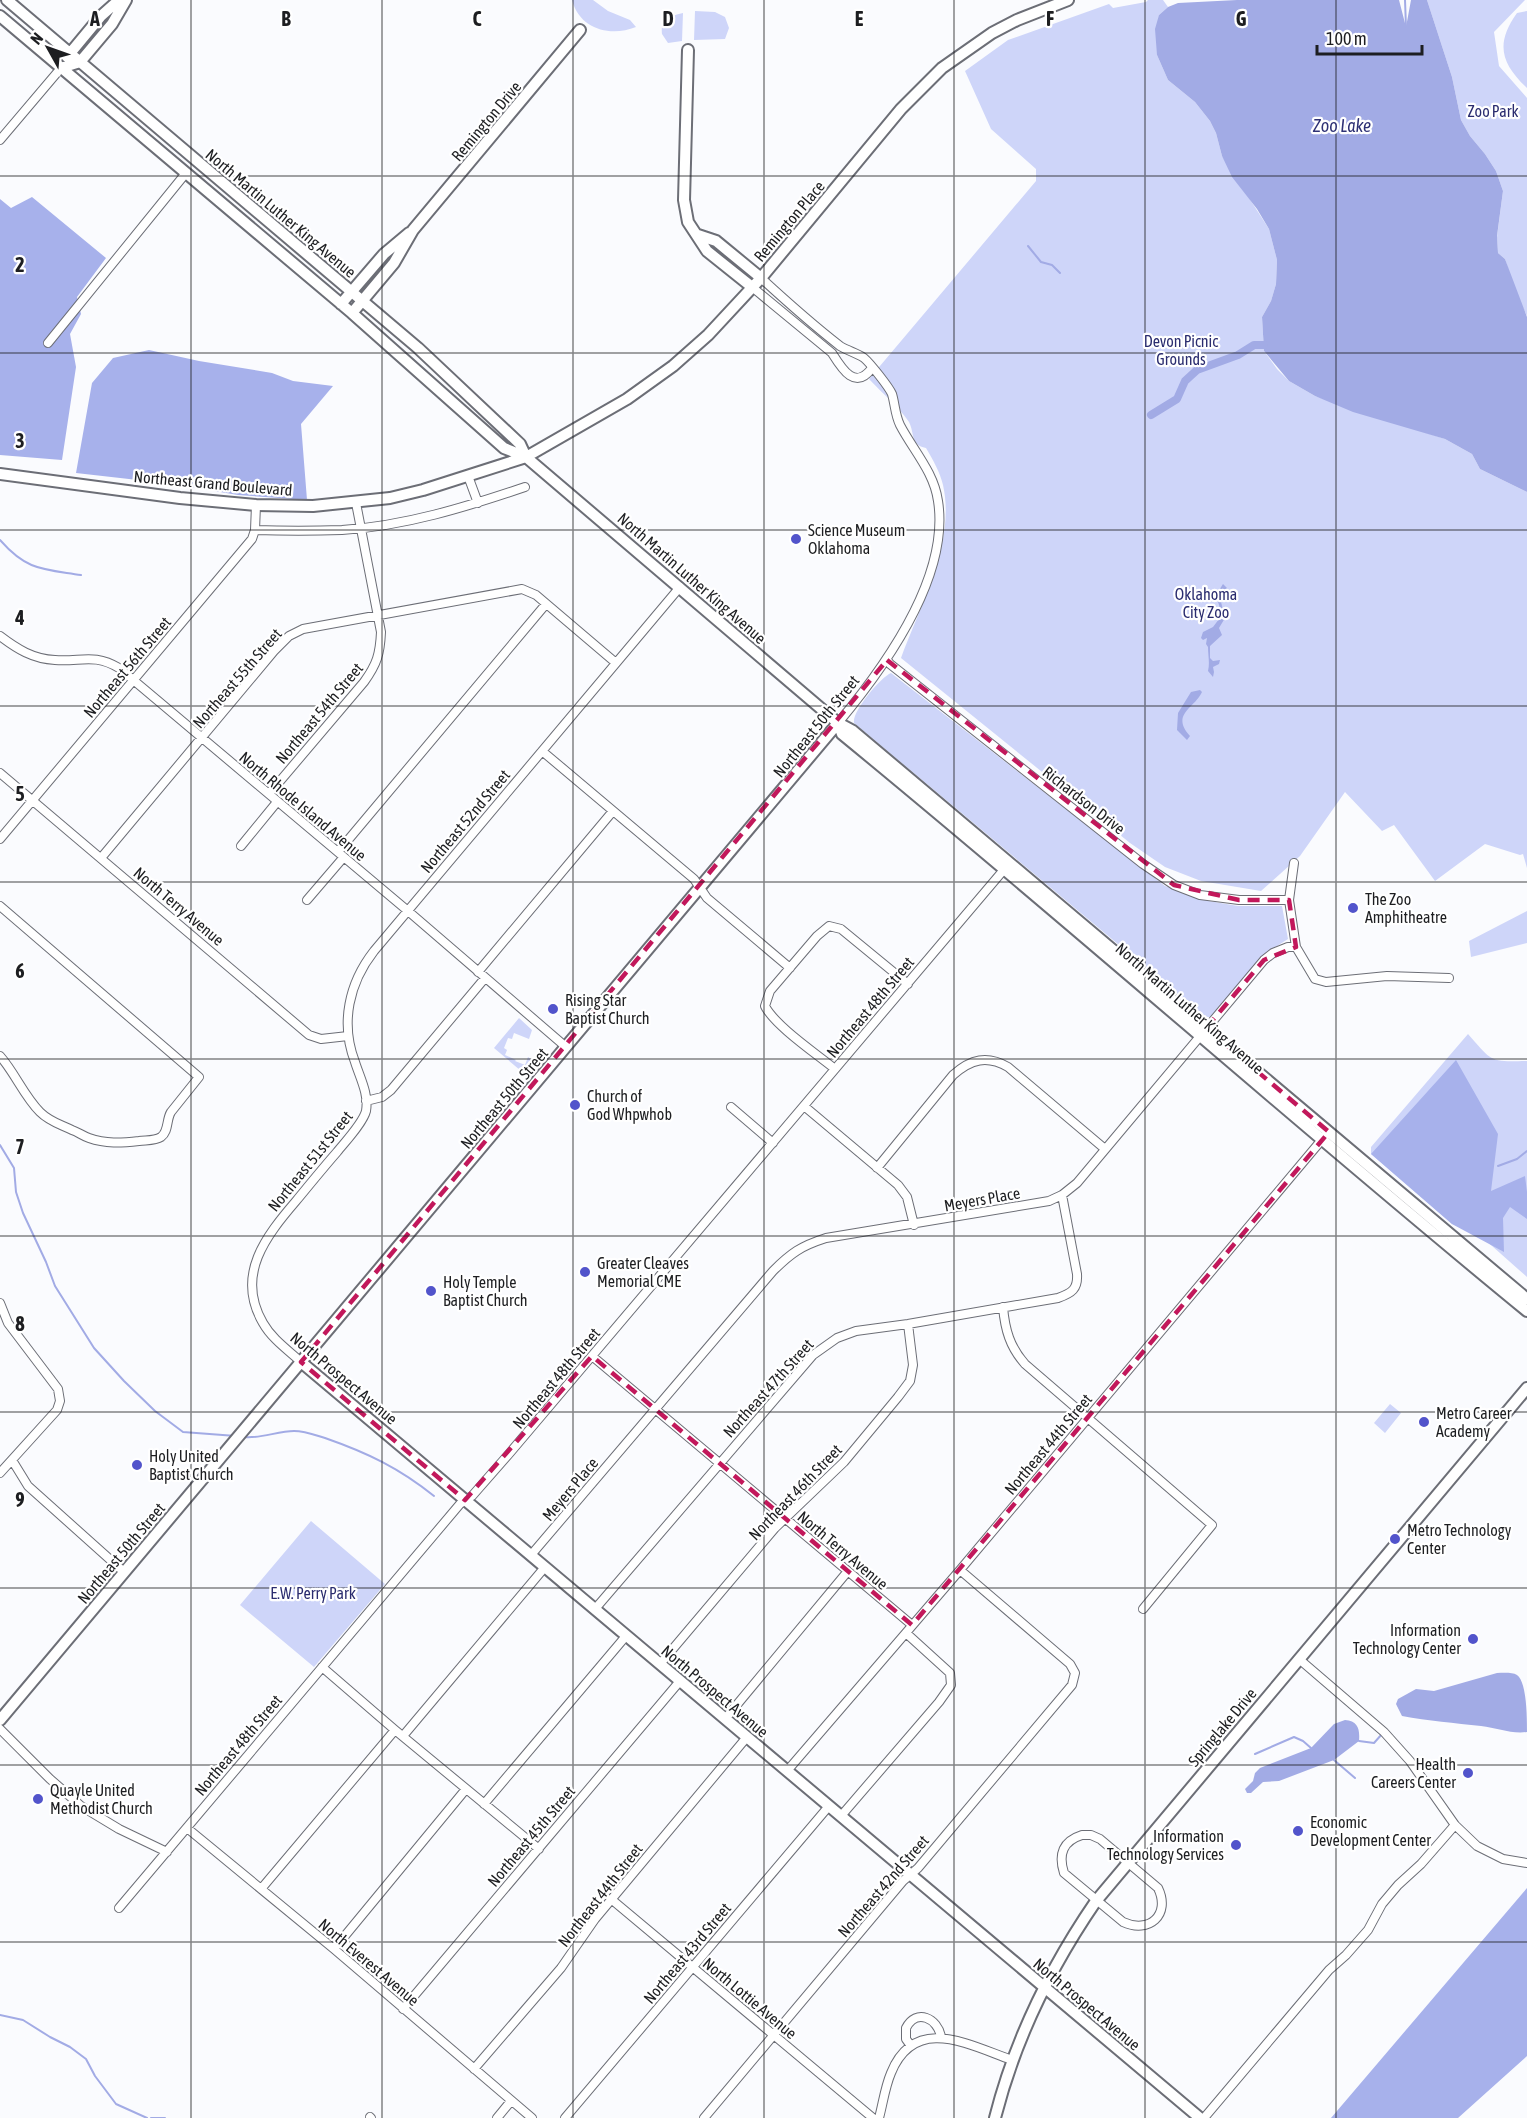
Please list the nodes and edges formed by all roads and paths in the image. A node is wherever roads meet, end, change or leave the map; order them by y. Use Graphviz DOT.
graph roads {
  1 [pos="7,0"];
  2 [pos="119,0"];
  3 [pos="126,0"];
  4 [pos="1068,0"];
  5 [pos="0,16"];
  6 [pos="580,30"];
  7 [pos="688,50"];
  8 [pos="69,53"];
  9 [pos="80,62"];
  10 [pos="61,68"];
  11 [pos="0,140"];
  12 [pos="186,173"];
  13 [pos="414,230"];
  14 [pos="698,235"];
  15 [pos="761,278"];
  16 [pos="753,287"];
  17 [pos="352,292"];
  18 [pos="362,301"];
  19 [pos="341,304"];
  20 [pos="352,313"];
  21 [pos="48,343"];
  22 [pos="872,368"];
  23 [pos="526,457"];
  24 [pos="0,474"];
  25 [pos="468,476"];
  26 [pos="525,487"];
  27 [pos="356,503"];
  28 [pos="478,503"];
  29 [pos="256,506"];
  30 [pos="361,528"];
  31 [pos="255,530"];
  32 [pos="680,587"];
  33 [pos="546,604"];
  34 [pos="377,615"];
  35 [pos="0,636"];
  36 [pos="887,660"];
  37 [pos="616,663"];
  38 [pos="134,680"];
  39 [pos="838,723"];
  40 [pos="202,738"];
  41 [pos="542,751"];
  42 [pos="0,773"];
  43 [pos="268,795"];
  44 [pos="32,800"];
  45 [pos="277,802"];
  46 [pos="613,811"];
  47 [pos="0,839"];
  48 [pos="241,846"];
  49 [pos="340,855"];
  50 [pos="101,858"];
  51 [pos="1294,863"];
  52 [pos="1007,866"];
  53 [pos="700,888"];
  54 [pos="307,900"];
  55 [pos="1289,900"];
  56 [pos="0,906"];
  57 [pos="408,911"];
  58 [pos="1296,947"];
  59 [pos="790,968"];
  60 [pos="482,975"];
  61 [pos="1449,978"];
  62 [pos="908,984"];
  63 [pos="1203,1032"];
  64 [pos="348,1036"];
  65 [pos="566,1047"];
  66 [pos="0,1056"];
  67 [pos="835,1069"];
  68 [pos="366,1101"];
  69 [pos="804,1106"];
  70 [pos="731,1107"];
  71 [pos="1325,1136"];
  72 [pos="773,1143"];
  73 [pos="1105,1149"];
  74 [pos="877,1168"];
  75 [pos="1062,1196"];
  76 [pos="914,1225"];
  77 [pos="255,1263"];
  78 [pos="1527,1299"];
  79 [pos="0,1304"];
  80 [pos="1003,1307"];
  81 [pos="1527,1311"];
  82 [pos="2,1315"];
  83 [pos="908,1324"];
  84 [pos="592,1356"];
  85 [pos="301,1362"];
  86 [pos="1527,1388"];
  87 [pos="655,1410"];
  88 [pos="1088,1418"];
  89 [pos="12,1460"];
  90 [pos="719,1463"];
  91 [pos="0,1473"];
  92 [pos="465,1500"];
  93 [pos="785,1518"];
  94 [pos="531,1555"];
  95 [pos="545,1567"];
  96 [pos="960,1570"];
  97 [pos="848,1571"];
  98 [pos="124,1572"];
  99 [pos="1143,1608"];
  100 [pos="595,1609"];
  101 [pos="912,1625"];
  102 [pos="906,1633"];
  103 [pos="626,1636"];
  104 [pos="1299,1659"];
  105 [pos="660,1664"];
  106 [pos="322,1667"];
  107 [pos="680,1681"];
  108 [pos="725,1719"];
  109 [pos="0,1720"];
  110 [pos="0,1729"];
  111 [pos="395,1730"];
  112 [pos="403,1736"];
  113 [pos="747,1737"];
  114 [pos="787,1771"];
  115 [pos="466,1789"];
  116 [pos="484,1804"];
  117 [pos="829,1806"];
  118 [pos="841,1816"];
  119 [pos="1455,1825"];
  120 [pos="187,1828"];
  121 [pos="539,1849"];
  122 [pos="167,1851"];
  123 [pos="1127,1862"];
  124 [pos="1527,1863"];
  125 [pos="910,1874"];
  126 [pos="261,1889"];
  127 [pos="611,1899"];
  128 [pos="1096,1901"];
  129 [pos="119,1908"];
  130 [pos="334,1949"];
  131 [pos="693,1968"];
  132 [pos="1043,1987"];
  133 [pos="403,2009"];
  134 [pos="773,2035"];
  135 [pos="941,2037"];
  136 [pos="910,2046"];
  137 [pos="1012,2060"];
  138 [pos="474,2069"];
  139 [pos="511,2101"];
  140 [pos="497,2118"];
  141 [pos="532,2118"];
  142 [pos="565,2118"];
  143 [pos="704,2118"];
  144 [pos="873,2118"];
  145 [pos="879,2118"];
  146 [pos="995,2118"];
  147 [pos="1202,2118"];
  1 -- 8 [label="street, North Martin Luther King Avenue"];
  2 -- 8 [label="street"];
  3 -- 9 [label="street"];
  4 -- 15 [label="street, Remington Place"];
  5 -- 10 [label="street, North Martin Luther King Avenue"];
  6 -- 13 [label="street, Remington Drive"];
  7 -- 14 [label="street"];
  8 -- 9 [label="street, North Martin Luther King Avenue"];
  8 -- 10 [label="street"];
  9 -- 10 [label="street"];
  9 -- 17 [label="street, North Martin Luther King Avenue"];
  10 -- 11 [label="street"];
  10 -- 12 [label="street, North Martin Luther King Avenue"];
  12 -- 19 [label="street, North Martin Luther King Avenue"];
  12 -- 21 [label="street"];
  13 -- 17 [label="street, Remington Drive"];
  13 -- 18 [label="street, Remington Drive"];
  14 -- 15 [label="street"];
  14 -- 16 [label="street"];
  15 -- 16 [label="street, Remington Place"];
  15 -- 22 [label="street, Northeast 50th Street"];
  16 -- 22 [label="street"];
  16 -- 23 [label="street, Remington Place"];
  17 -- 18 [label="street, North Martin Luther King Avenue"];
  17 -- 19 [label="street, Remington Drive"];
  18 -- 20 [label="street, Remington Drive"];
  18 -- 23 [label="street, North Martin Luther King Avenue"];
  19 -- 20 [label="street, North Martin Luther King Avenue"];
  20 -- 23 [label="street, North Martin Luther King Avenue"];
  22 -- 36 [label="street, Northeast 50th Street"];
  23 -- 25 [label="street, Northeast Grand Boulevard"];
  23 -- 32 [label="street, North Martin Luther King Avenue"];
  24 -- 29 [label="street, Northeast Grand Boulevard"];
  25 -- 27 [label="street, Northeast Grand Boulevard"];
  25 -- 28 [label="street"];
  26 -- 28 [label="street"];
  27 -- 29 [label="street, Northeast Grand Boulevard"];
  27 -- 30 [label="street, Northeast 54th Street"];
  28 -- 30 [label="street"];
  29 -- 31 [label="street"];
  30 -- 31 [label="street"];
  30 -- 34 [label="street, Northeast 54th Street"];
  31 -- 38 [label="street, Northeast 56th Street"];
  32 -- 37 [label="street, Northeast 52nd Street"];
  32 -- 39 [label="street, North Martin Luther King Avenue"];
  33 -- 34 [label="street, Northeast 55th Street"];
  33 -- 37 [label="street, Northeast 55th Street"];
  33 -- 49 [label="street"];
  34 -- 40 [label="street, Northeast 55th Street"];
  34 -- 43 [label="street, Northeast 54th Street"];
  35 -- 38 [label="street, North Rhode Island Avenue"];
  36 -- 39 [label="street, Northeast 50th Street"];
  36 -- 55 [label="street, Richardson Drive"];
  37 -- 41 [label="street, Northeast 52nd Street"];
  38 -- 40 [label="street, North Rhode Island Avenue"];
  38 -- 44 [label="street, Northeast 56th Street"];
  39 -- 52 [label="street, North Martin Luther King Avenue"];
  39 -- 53 [label="street, Northeast 50th Street"];
  40 -- 43 [label="street, North Rhode Island Avenue"];
  40 -- 50 [label="street, Northeast 55th Street"];
  41 -- 46 [label="street"];
  41 -- 57 [label="street, Northeast 52nd Street"];
  42 -- 44 [label="street, North Terry Avenue"];
  43 -- 45 [label="street, North Rhode Island Avenue"];
  44 -- 47 [label="street, Northeast 56th Street"];
  44 -- 50 [label="street, North Terry Avenue"];
  45 -- 48 [label="street"];
  45 -- 49 [label="street, North Rhode Island Avenue"];
  46 -- 53 [label="street"];
  46 -- 60 [label="street, Northeast 51st Street"];
  49 -- 54 [label="street"];
  49 -- 57 [label="street, North Rhode Island Avenue"];
  50 -- 64 [label="street, North Terry Avenue"];
  51 -- 55 [label="street"];
  52 -- 62 [label="street, Northeast 48th Street"];
  52 -- 63 [label="street, North Martin Luther King Avenue"];
  53 -- 59 [label="street"];
  53 -- 65 [label="street, Northeast 50th Street"];
  55 -- 58 [label="street"];
  56 -- 66 [label="street"];
  57 -- 60 [label="street, North Rhode Island Avenue"];
  57 -- 64 [label="street, Northeast 52nd Street"];
  58 -- 61 [label="street"];
  58 -- 63 [label="street, Meyers Place"];
  59 -- 62 [label="street"];
  59 -- 67 [label="street"];
  60 -- 65 [label="street, North Rhode Island Avenue"];
  60 -- 68 [label="street, Northeast 51st Street"];
  62 -- 67 [label="street, Northeast 48th Street"];
  63 -- 71 [label="street, North Martin Luther King Avenue"];
  63 -- 73 [label="street, Meyers Place"];
  64 -- 68 [label="street, Northeast 52nd Street"];
  65 -- 85 [label="street, Northeast 50th Street"];
  67 -- 69 [label="street, Northeast 48th Street"];
  68 -- 77 [label="street, Northeast 51st Street"];
  69 -- 72 [label="street, Northeast 48th Street"];
  69 -- 74 [label="street"];
  70 -- 72 [label="street"];
  71 -- 78 [label="street, North Martin Luther King Avenue"];
  71 -- 81 [label="street, North Martin Luther King Avenue"];
  71 -- 88 [label="street, Northeast 44th Street"];
  72 -- 84 [label="street, Northeast 48th Street"];
  73 -- 74 [label="street"];
  73 -- 75 [label="street, Meyers Place"];
  74 -- 76 [label="street"];
  75 -- 76 [label="street, Meyers Place"];
  75 -- 80 [label="street, Northeast 47th Street"];
  76 -- 87 [label="street, Meyers Place"];
  77 -- 85 [label="street, North Prospect Avenue"];
  79 -- 82 [label="street"];
  80 -- 83 [label="street, Northeast 47th Street"];
  80 -- 88 [label="street"];
  82 -- 89 [label="street"];
  83 -- 90 [label="street, Northeast 47th Street"];
  83 -- 93 [label="street, Northeast 46th Street"];
  84 -- 87 [label="street, North Terry Avenue"];
  84 -- 92 [label="street, Northeast 48th Street"];
  85 -- 92 [label="street, North Prospect Avenue"];
  85 -- 98 [label="street, Northeast 50th Street"];
  86 -- 104 [label="street, Springlake Drive"];
  87 -- 90 [label="street, North Terry Avenue"];
  87 -- 94 [label="street, Meyers Place"];
  88 -- 96 [label="street, Northeast 44th Street"];
  88 -- 99 [label="street"];
  89 -- 91 [label="street"];
  89 -- 98 [label="street"];
  90 -- 93 [label="street, North Terry Avenue"];
  90 -- 100 [label="street, Northeast 47th Street"];
  92 -- 94 [label="street, North Prospect Avenue"];
  92 -- 106 [label="street, Northeast 48th Street"];
  93 -- 97 [label="street, North Terry Avenue"];
  93 -- 105 [label="street, Northeast 46th Street"];
  94 -- 95 [label="street, North Prospect Avenue"];
  95 -- 100 [label="street, North Prospect Avenue"];
  95 -- 112 [label="street"];
  96 -- 101 [label="street, Northeast 44th Street"];
  96 -- 125 [label="street, Northeast 42nd Street"];
  97 -- 101 [label="street, North Terry Avenue"];
  97 -- 108 [label="street"];
  98 -- 109 [label="street, Northeast 50th Street"];
  100 -- 103 [label="street, North Prospect Avenue"];
  101 -- 102 [label="street, Northeast 44th Street"];
  102 -- 114 [label="street, Northeast 44th Street"];
  102 -- 118 [label="street"];
  103 -- 105 [label="street, North Prospect Avenue"];
  103 -- 116 [label="street"];
  104 -- 119 [label="street"];
  104 -- 123 [label="street, Springlake Drive"];
  105 -- 107 [label="street, North Prospect Avenue"];
  106 -- 111 [label="street"];
  106 -- 120 [label="street, Northeast 48th Street"];
  107 -- 108 [label="street, North Prospect Avenue"];
  107 -- 121 [label="street, Northeast 45th Street"];
  108 -- 113 [label="street, North Prospect Avenue"];
  110 -- 122 [label="street"];
  111 -- 112 [label="street"];
  111 -- 126 [label="street"];
  112 -- 115 [label="street"];
  113 -- 114 [label="street, North Prospect Avenue"];
  113 -- 127 [label="street, Northeast 44th Street"];
  114 -- 117 [label="street, North Prospect Avenue"];
  115 -- 116 [label="street"];
  115 -- 130 [label="street"];
  116 -- 121 [label="street"];
  117 -- 118 [label="street, North Prospect Avenue"];
  117 -- 131 [label="street, Northeast 43rd Street"];
  118 -- 125 [label="street, North Prospect Avenue"];
  119 -- 124 [label="street"];
  119 -- 147 [label="street"];
  120 -- 122 [label="street, Northeast 48th Street"];
  120 -- 126 [label="street, North Everest Avenue"];
  121 -- 133 [label="street, Northeast 45th Street"];
  122 -- 129 [label="street, Northeast 48th Street"];
  123 -- 128 [label="street, Springlake Drive"];
  123 -- 128 [label="street"];
  123 -- 128 [label="street"];
  125 -- 132 [label="street, North Prospect Avenue"];
  125 -- 134 [label="street, Northeast 42nd Street"];
  126 -- 130 [label="street, North Everest Avenue"];
  127 -- 131 [label="street, North Lottie Avenue"];
  127 -- 138 [label="street, Northeast 44th Street"];
  128 -- 132 [label="street, Springlake Drive"];
  130 -- 133 [label="street, North Everest Avenue"];
  131 -- 134 [label="street, North Lottie Avenue"];
  131 -- 142 [label="street, Northeast 43rd Street"];
  132 -- 137 [label="street, Springlake Drive"];
  132 -- 147 [label="street, North Prospect Avenue"];
  133 -- 138 [label="street, North Everest Avenue"];
  134 -- 143 [label="street, Northeast 42nd Street"];
  134 -- 144 [label="street, North Lottie Avenue"];
  135 -- 136 [label="street"];
  135 -- 136 [label="street"];
  135 -- 137 [label="street"];
  136 -- 145 [label="street"];
  137 -- 146 [label="street, Springlake Drive"];
  138 -- 139 [label="street, North Everest Avenue"];
  139 -- 140 [label="street"];
  139 -- 141 [label="street, North Everest Avenue"];
}
